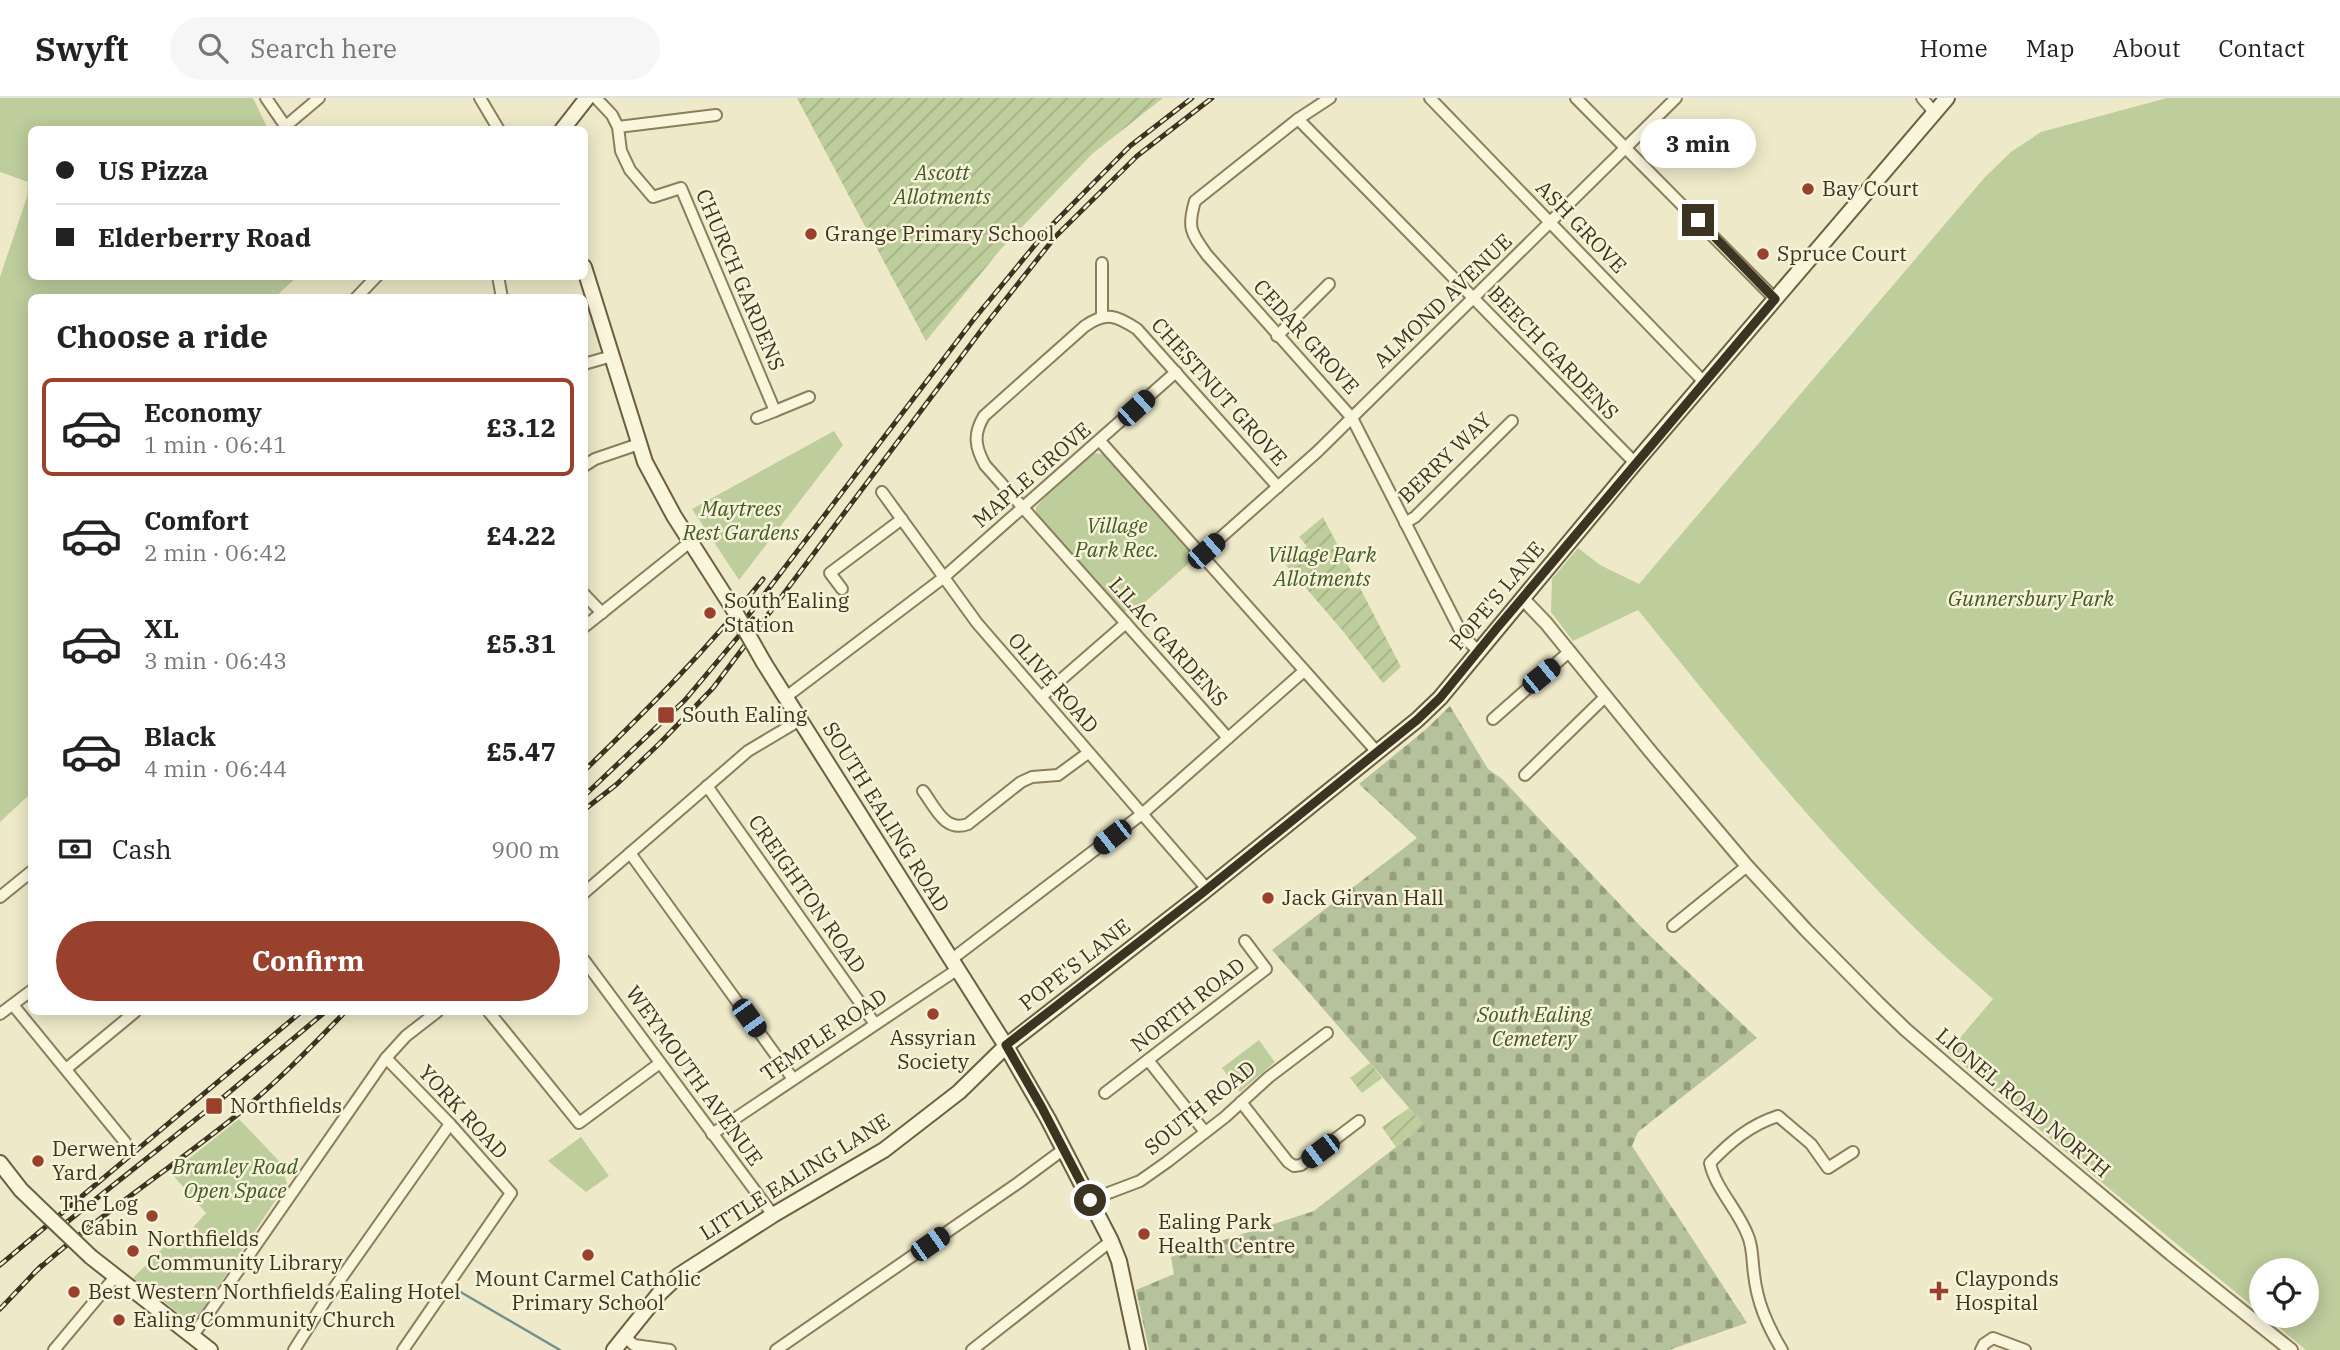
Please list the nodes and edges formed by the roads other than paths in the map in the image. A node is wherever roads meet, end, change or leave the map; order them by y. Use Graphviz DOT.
graph roads {
  1 [pos="266,98"];
  2 [pos="319,98"];
  3 [pos="480,98"];
  4 [pos="587,98"];
  5 [pos="596,98"];
  6 [pos="1330,98"];
  7 [pos="1430,98"];
  8 [pos="1576,98"];
  9 [pos="1676,98"];
  10 [pos="1922,98"];
  11 [pos="1947,98"];
  12 [pos="1934,112"];
  13 [pos="716,115"];
  14 [pos="1298,119"];
  15 [pos="575,123"];
  16 [pos="287,126"];
  17 [pos="289,126"];
  18 [pos="497,126"];
  19 [pos="618,127"];
  20 [pos="1625,148"];
  21 [pos="1550,224"];
  22 [pos="1102,263"];
  23 [pos="373,280"];
  24 [pos="588,280"];
  25 [pos="1329,284"];
  26 [pos="360,294"];
  27 [pos="1473,299"];
  28 [pos="1775,299"];
  29 [pos="1102,316"];
  30 [pos="1277,336"];
  31 [pos="612,356"];
  32 [pos="588,362"];
  33 [pos="1176,372"];
  34 [pos="1704,382"];
  35 [pos="809,397"];
  36 [pos="775,411"];
  37 [pos="757,418"];
  38 [pos="1352,418"];
  39 [pos="1512,421"];
  40 [pos="1100,441"];
  41 [pos="639,444"];
  42 [pos="1635,463"];
  43 [pos="588,464"];
  44 [pos="1278,487"];
  45 [pos="882,492"];
  46 [pos="1023,508"];
  47 [pos="902,519"];
  48 [pos="1405,523"];
  49 [pos="690,542"];
  50 [pos="1201,555"];
  51 [pos="943,578"];
  52 [pos="842,590"];
  53 [pos="588,598"];
  54 [pos="1522,598"];
  55 [pos="602,613"];
  56 [pos="1125,623"];
  57 [pos="588,624"];
  58 [pos="1478,651"];
  59 [pos="1570,652"];
  60 [pos="1304,671"];
  61 [pos="1606,696"];
  62 [pos="786,697"];
  63 [pos="1041,697"];
  64 [pos="1493,719"];
  65 [pos="800,720"];
  66 [pos="1228,738"];
  67 [pos="1377,752"];
  68 [pos="1088,753"];
  69 [pos="1525,775"];
  70 [pos="707,786"];
  71 [pos="923,791"];
  72 [pos="1142,814"];
  73 [pos="630,853"];
  74 [pos="1747,866"];
  75 [pos="28,874"];
  76 [pos="1207,889"];
  77 [pos="588,890"];
  78 [pos="0,897"];
  79 [pos="1673,926"];
  80 [pos="1245,942"];
  81 [pos="955,964"];
  82 [pos="588,965"];
  83 [pos="28,993"];
  84 [pos="13,1005"];
  85 [pos="0,1014"];
  86 [pos="131,1015"];
  87 [pos="433,1015"];
  88 [pos="491,1015"];
  89 [pos="875,1024"];
  90 [pos="1327,1033"];
  91 [pos="1006,1045"];
  92 [pos="386,1058"];
  93 [pos="1148,1060"];
  94 [pos="660,1063"];
  95 [pos="66,1069"];
  96 [pos="793,1079"];
  97 [pos="1105,1093"];
  98 [pos="1241,1102"];
  99 [pos="1359,1121"];
  100 [pos="450,1124"];
  101 [pos="1205,1132"];
  102 [pos="712,1133"];
  103 [pos="125,1142"];
  104 [pos="1064,1149"];
  105 [pos="1853,1152"];
  106 [pos="0,1163"];
  107 [pos="1090,1200"];
  108 [pos="773,1215"];
  109 [pos="1111,1241"];
  110 [pos="115,1278"];
  111 [pos="192,1337"];
  112 [pos="625,1337"];
  113 [pos="54,1350"];
  114 [pos="210,1350"];
  115 [pos="293,1350"];
  116 [pos="403,1350"];
  117 [pos="614,1350"];
  118 [pos="670,1350"];
  119 [pos="776,1350"];
  120 [pos="972,1350"];
  121 [pos="1138,1350"];
  122 [pos="1782,1350"];
  123 [pos="1981,1350"];
  124 [pos="2025,1350"];
  125 [pos="2291,1350"];
  1 -- 16 [label="street"];
  2 -- 17 [label="street"];
  3 -- 18 [label="street"];
  4 -- 15 [label="main road"];
  5 -- 19 [label="street"];
  6 -- 14 [label="street, CEDAR GROVE"];
  7 -- 21 [label="street, ASH GROVE"];
  8 -- 20 [label="street"];
  9 -- 20 [label="street, ALMOND AVENUE"];
  10 -- 12 [label="street"];
  11 -- 12 [label="main road, POPE'S LANE"];
  12 -- 28 [label="main road, POPE'S LANE"];
  13 -- 19 [label="street"];
  14 -- 27 [label="street, BEECH GARDENS"];
  14 -- 30 [label="street, CEDAR GROVE"];
  19 -- 36 [label="street, CHURCH GARDENS"];
  20 -- 21 [label="street, ALMOND AVENUE"];
  20 -- 28 [label="street"];
  21 -- 27 [label="street, ALMOND AVENUE"];
  21 -- 34 [label="street, ASH GROVE"];
  22 -- 29 [label="street"];
  23 -- 26 [label="street"];
  24 -- 31 [label="main road, SOUTH EALING ROAD"];
  25 -- 30 [label="street"];
  27 -- 38 [label="street, ALMOND AVENUE"];
  27 -- 42 [label="street, BEECH GARDENS"];
  28 -- 34 [label="main road, POPE'S LANE"];
  29 -- 33 [label="street, CHESTNUT GROVE"];
  29 -- 46 [label="street"];
  30 -- 38 [label="street, CEDAR GROVE"];
  31 -- 32 [label="street"];
  31 -- 41 [label="main road, SOUTH EALING ROAD"];
  33 -- 40 [label="street, MAPLE GROVE"];
  33 -- 44 [label="street, CHESTNUT GROVE"];
  34 -- 42 [label="main road, POPE'S LANE"];
  35 -- 36 [label="street"];
  36 -- 37 [label="street"];
  38 -- 44 [label="street, ALMOND AVENUE"];
  38 -- 48 [label="street, CEDAR GROVE"];
  39 -- 48 [label="street, BERRY WAY"];
  40 -- 46 [label="street, MAPLE GROVE"];
  40 -- 50 [label="street"];
  41 -- 43 [label="street"];
  41 -- 49 [label="main road, SOUTH EALING ROAD"];
  42 -- 54 [label="main road, POPE'S LANE"];
  44 -- 50 [label="street, ALMOND AVENUE"];
  45 -- 47 [label="street, OLIVE ROAD"];
  46 -- 51 [label="street, MAPLE GROVE"];
  46 -- 56 [label="street, LILAC GARDENS"];
  47 -- 51 [label="street, OLIVE ROAD"];
  47 -- 52 [label="street"];
  48 -- 58 [label="street, CEDAR GROVE"];
  49 -- 55 [label="street"];
  49 -- 62 [label="main road, SOUTH EALING ROAD, bridge"];
  50 -- 60 [label="street"];
  51 -- 62 [label="street, MAPLE GROVE"];
  51 -- 63 [label="street, OLIVE ROAD"];
  53 -- 55 [label="street"];
  54 -- 58 [label="main road, POPE'S LANE"];
  54 -- 59 [label="street, LIONEL ROAD NORTH"];
  55 -- 57 [label="street"];
  56 -- 63 [label="street"];
  56 -- 66 [label="street, LILAC GARDENS"];
  58 -- 67 [label="main road, POPE'S LANE"];
  59 -- 61 [label="street, LIONEL ROAD NORTH"];
  59 -- 64 [label="street"];
  60 -- 66 [label="street, TEMPLE ROAD"];
  60 -- 67 [label="street"];
  61 -- 69 [label="street"];
  61 -- 74 [label="street, LIONEL ROAD NORTH"];
  62 -- 65 [label="main road, SOUTH EALING ROAD"];
  63 -- 68 [label="street, OLIVE ROAD"];
  65 -- 70 [label="street"];
  65 -- 81 [label="main road, SOUTH EALING ROAD"];
  66 -- 72 [label="street, TEMPLE ROAD"];
  67 -- 76 [label="main road, POPE'S LANE"];
  68 -- 71 [label="street"];
  68 -- 72 [label="street, OLIVE ROAD"];
  70 -- 73 [label="street"];
  70 -- 89 [label="street, CREIGHTON ROAD"];
  72 -- 76 [label="street, OLIVE ROAD"];
  72 -- 81 [label="street, TEMPLE ROAD"];
  73 -- 77 [label="street"];
  73 -- 96 [label="street"];
  74 -- 79 [label="street"];
  74 -- 125 [label="street, LIONEL ROAD NORTH"];
  75 -- 78 [label="street"];
  76 -- 91 [label="main road, POPE'S LANE"];
  80 -- 93 [label="street, NORTH ROAD"];
  81 -- 89 [label="street, TEMPLE ROAD"];
  81 -- 91 [label="main road, SOUTH EALING ROAD"];
  82 -- 94 [label="street, WEYMOUTH AVENUE"];
  83 -- 84 [label="street"];
  84 -- 85 [label="street"];
  84 -- 95 [label="street"];
  86 -- 95 [label="street"];
  87 -- 92 [label="street"];
  88 -- 94 [label="street"];
  89 -- 96 [label="street, TEMPLE ROAD"];
  90 -- 98 [label="street, SOUTH ROAD"];
  91 -- 104 [label="main road, SOUTH EALING ROAD"];
  91 -- 108 [label="main road, LITTLE EALING LANE"];
  92 -- 100 [label="street, YORK ROAD"];
  92 -- 111 [label="street"];
  93 -- 97 [label="street, NORTH ROAD"];
  93 -- 101 [label="street"];
  94 -- 102 [label="street, WEYMOUTH AVENUE"];
  95 -- 103 [label="street"];
  96 -- 102 [label="street, TEMPLE ROAD"];
  98 -- 99 [label="street"];
  98 -- 101 [label="street, SOUTH ROAD"];
  100 -- 115 [label="street"];
  100 -- 116 [label="street, YORK ROAD"];
  101 -- 107 [label="street, SOUTH ROAD"];
  102 -- 108 [label="street, WEYMOUTH AVENUE"];
  104 -- 107 [label="main road, SOUTH EALING ROAD"];
  104 -- 119 [label="street"];
  105 -- 122 [label="street"];
  106 -- 110 [label="main road, bridge"];
  107 -- 109 [label="main road, SOUTH EALING ROAD"];
  108 -- 112 [label="main road, LITTLE EALING LANE"];
  109 -- 120 [label="street"];
  109 -- 121 [label="main road, SOUTH EALING ROAD"];
  110 -- 111 [label="main road"];
  110 -- 113 [label="street"];
  111 -- 114 [label="main road"];
  112 -- 117 [label="main road, LITTLE EALING LANE"];
  112 -- 118 [label="street"];
  123 -- 124 [label="street"];
}
